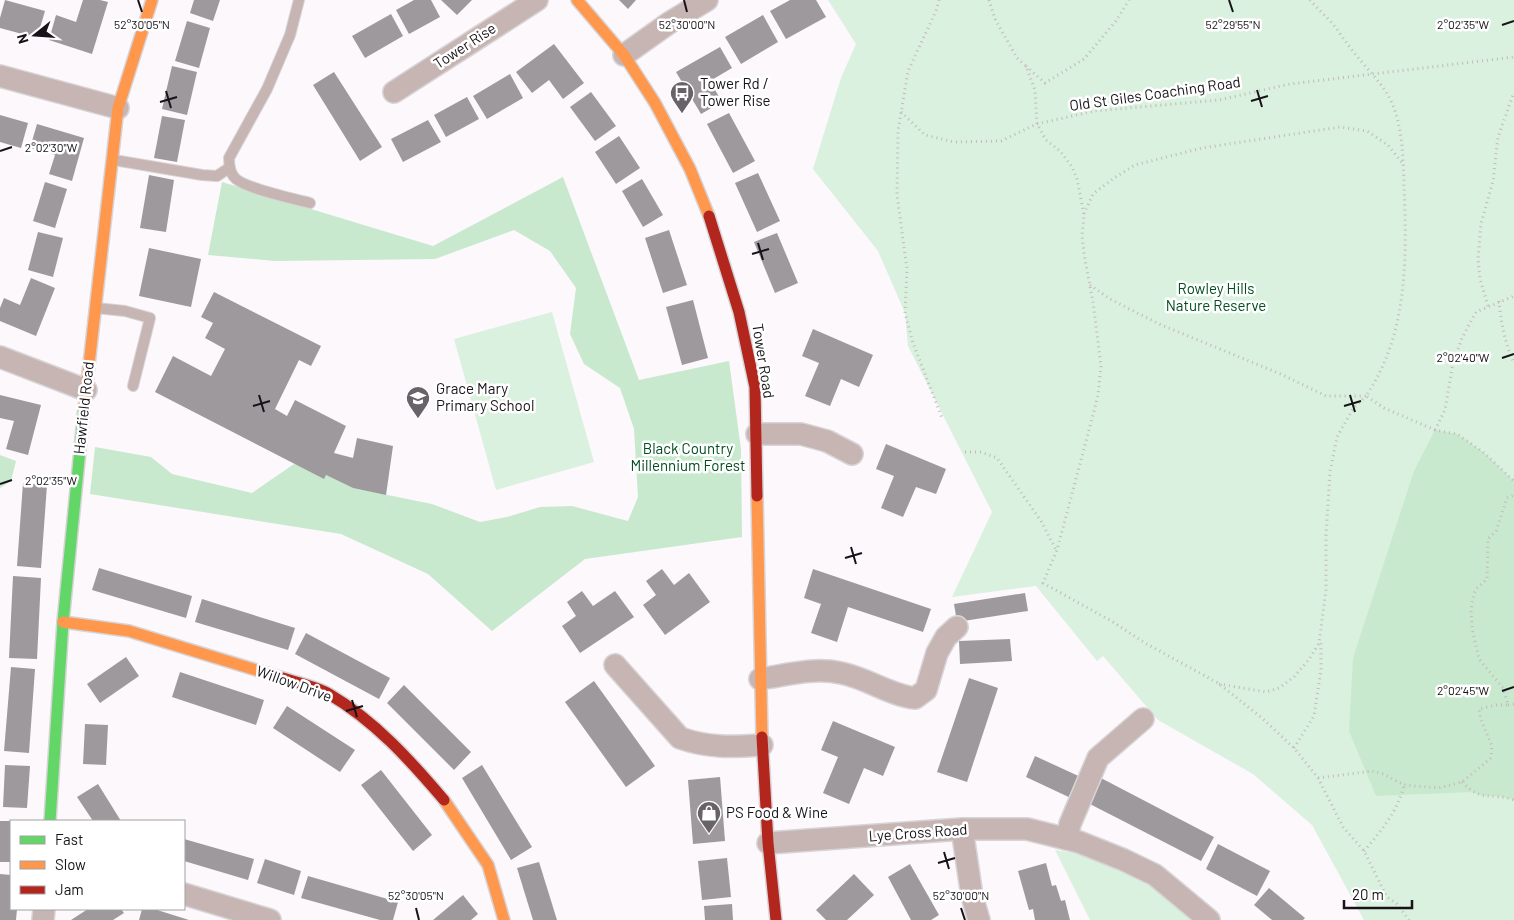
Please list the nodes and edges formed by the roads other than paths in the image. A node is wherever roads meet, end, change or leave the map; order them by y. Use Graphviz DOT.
graph roads {
  1 [pos="152,0"];
  2 [pos="298,0"];
  3 [pos="537,0"];
  4 [pos="577,0"];
  5 [pos="707,0"];
  6 [pos="624,55"];
  7 [pos="0,76"];
  8 [pos="394,92"];
  9 [pos="118,108"];
  10 [pos="112,160"];
  11 [pos="229,168"];
  12 [pos="310,204"];
  13 [pos="95,308"];
  14 [pos="0,357"];
  15 [pos="133,386"];
  16 [pos="86,390"];
  17 [pos="757,434"];
  18 [pos="852,454"];
  19 [pos="64,622"];
  20 [pos="957,627"];
  21 [pos="615,665"];
  22 [pos="760,679"];
  23 [pos="1143,719"];
  24 [pos="762,745"];
  25 [pos="50,820"];
  26 [pos="962,829"];
  27 [pos="1067,839"];
  28 [pos="768,843"];
  29 [pos="185,894"];
  30 [pos="270,920"];
  31 [pos="504,920"];
  32 [pos="776,920"];
  33 [pos="979,920"];
  34 [pos="1209,920"];
  1 -- 9 [label="street, Hawfield Road"];
  2 -- 11 [label="lane"];
  3 -- 8 [label="street, Tower Rise"];
  4 -- 6 [label="street, Tower Road"];
  5 -- 6 [label="street"];
  6 -- 17 [label="street, Tower Road"];
  7 -- 9 [label="street"];
  9 -- 10 [label="street, Hawfield Road"];
  10 -- 11 [label="lane"];
  10 -- 13 [label="street, Hawfield Road"];
  11 -- 12 [label="lane"];
  13 -- 15 [label="lane"];
  13 -- 16 [label="street, Hawfield Road"];
  14 -- 16 [label="street"];
  16 -- 19 [label="street, Hawfield Road"];
  17 -- 18 [label="street"];
  17 -- 22 [label="street, Tower Road"];
  19 -- 25 [label="street, Hawfield Road"];
  19 -- 31 [label="street, Willow Drive"];
  20 -- 22 [label="street"];
  21 -- 24 [label="street"];
  22 -- 24 [label="street, Tower Road"];
  23 -- 27 [label="street"];
  24 -- 28 [label="street, Tower Road"];
  26 -- 27 [label="street, Lye Cross Road"];
  26 -- 28 [label="street, Lye Cross Road"];
  26 -- 33 [label="street"];
  27 -- 34 [label="street, Lye Cross Road"];
  28 -- 32 [label="street, Tower Road"];
  29 -- 30 [label="street"];
}
